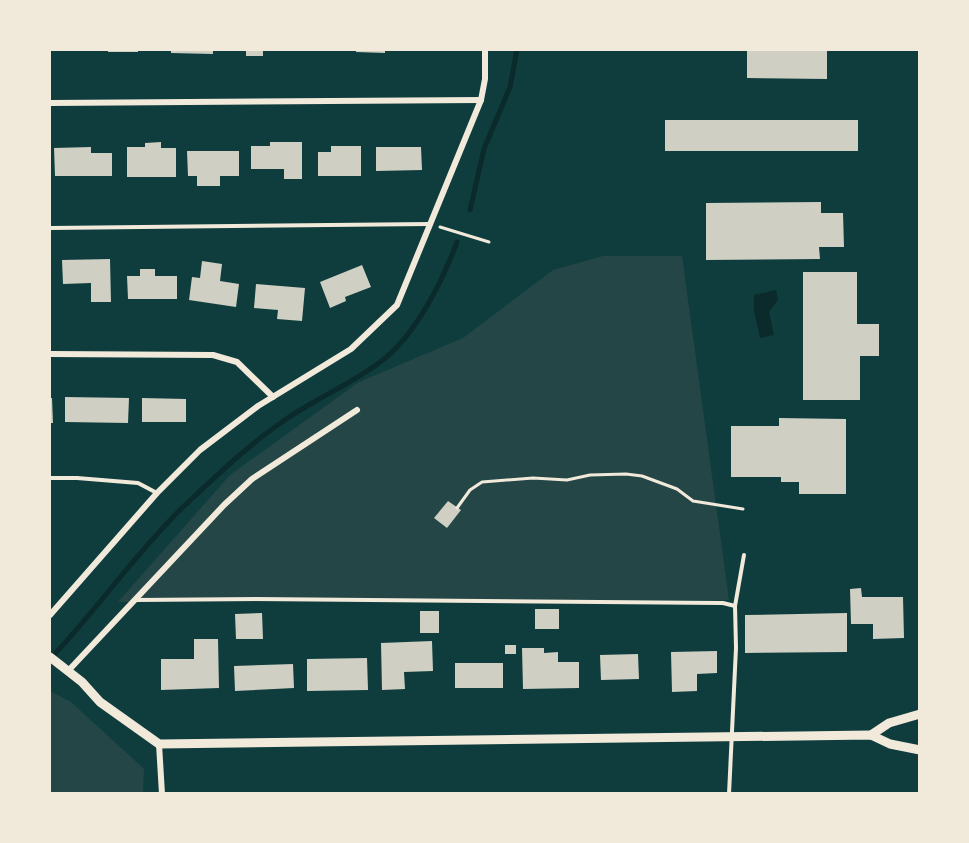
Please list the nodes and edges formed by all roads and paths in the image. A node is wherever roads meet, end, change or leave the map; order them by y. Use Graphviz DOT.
graph roads {
  1 [pos="485,50"];
  2 [pos="481,100"];
  3 [pos="50,103"];
  4 [pos="430,224"];
  5 [pos="50,228"];
  6 [pos="489,242"];
  7 [pos="50,354"];
  8 [pos="273,397"];
  9 [pos="357,410"];
  10 [pos="50,478"];
  11 [pos="157,493"];
  12 [pos="458,508"];
  13 [pos="743,509"];
  14 [pos="744,555"];
  15 [pos="135,600"];
  16 [pos="735,606"];
  17 [pos="50,615"];
  18 [pos="50,657"];
  19 [pos="68,671"];
  20 [pos="920,714"];
  21 [pos="871,735"];
  22 [pos="732,737"];
  23 [pos="159,744"];
  24 [pos="920,750"];
  25 [pos="162,794"];
  26 [pos="729,794"];
  1 -- 2 [label="street"];
  2 -- 3 [label="street"];
  2 -- 4 [label="street"];
  4 -- 5 [label="lane"];
  4 -- 6 [label="path"];
  4 -- 8 [label="street"];
  7 -- 8 [label="street"];
  8 -- 11 [label="street"];
  9 -- 15 [label="street"];
  10 -- 11 [label="lane"];
  11 -- 17 [label="street"];
  12 -- 13 [label="path"];
  14 -- 16 [label="lane"];
  15 -- 16 [label="lane"];
  15 -- 19 [label="street"];
  16 -- 22 [label="lane"];
  18 -- 19 [label="street"];
  19 -- 23 [label="street"];
  20 -- 21 [label="street"];
  21 -- 22 [label="street"];
  21 -- 24 [label="street"];
  22 -- 23 [label="street"];
  22 -- 26 [label="lane"];
  23 -- 25 [label="street"];
}
